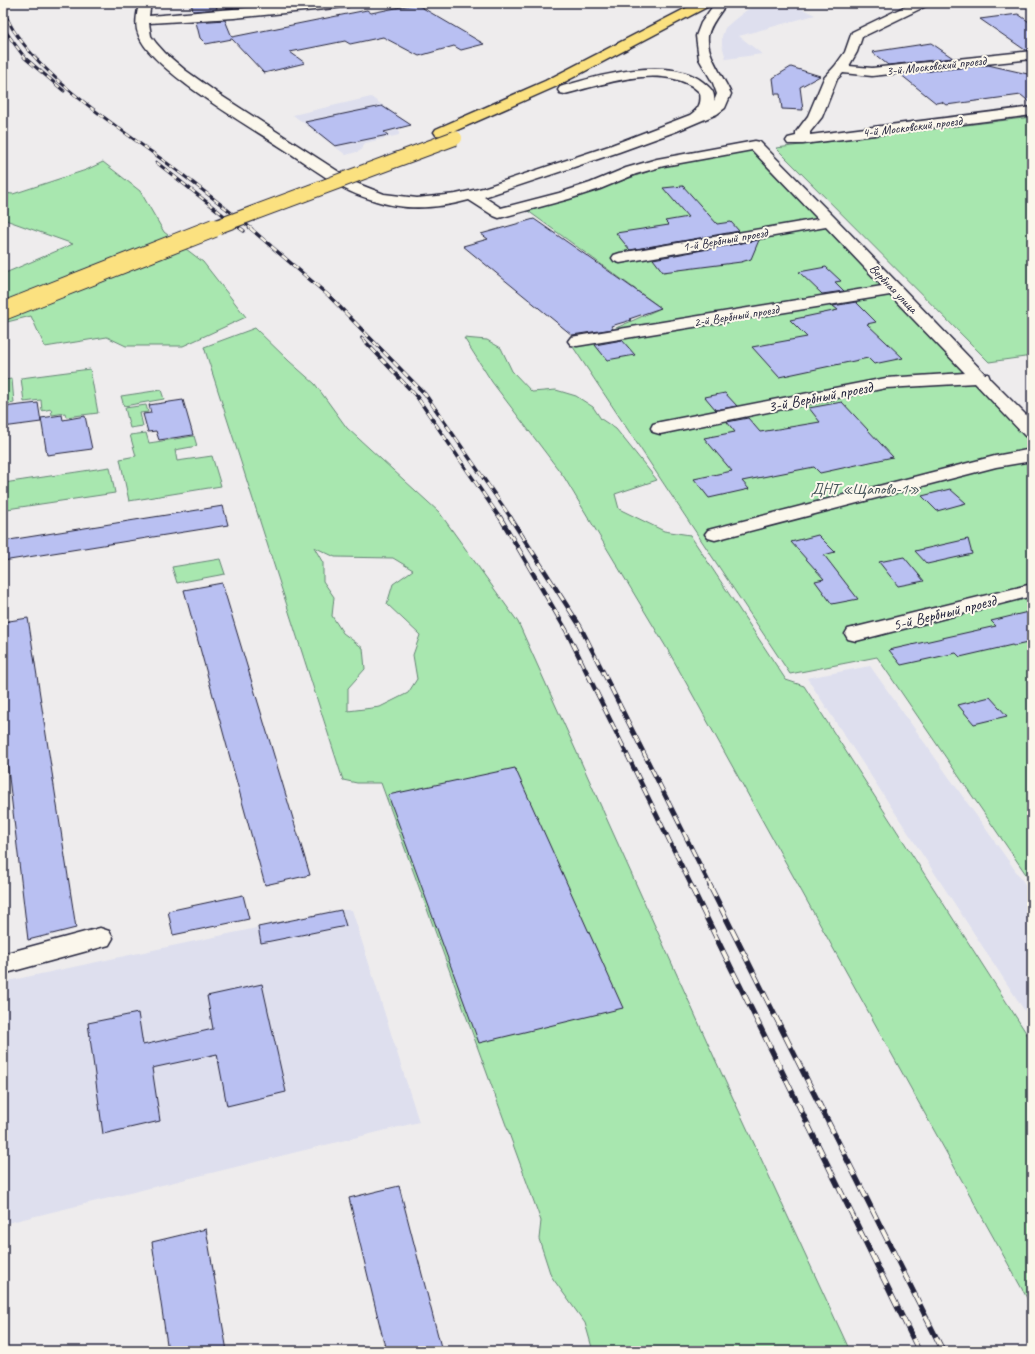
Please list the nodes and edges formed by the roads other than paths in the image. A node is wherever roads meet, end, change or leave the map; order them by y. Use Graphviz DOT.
graph roads {
  1 [pos="145,3"];
  2 [pos="346,3"];
  3 [pos="705,3"];
  4 [pos="714,3"];
  5 [pos="721,3"];
  6 [pos="922,3"];
  7 [pos="692,7"];
  8 [pos="142,20"];
  9 [pos="1032,55"];
  10 [pos="840,69"];
  11 [pos="565,90"];
  12 [pos="1032,112"];
  13 [pos="694,118"];
  14 [pos="448,135"];
  15 [pos="472,196"];
  16 [pos="831,222"];
  17 [pos="620,258"];
  18 [pos="895,288"];
  19 [pos="3,298"];
  20 [pos="3,311"];
  21 [pos="577,341"];
  22 [pos="982,378"];
  23 [pos="660,428"];
  24 [pos="1032,432"];
  25 [pos="1032,455"];
  26 [pos="715,534"];
  27 [pos="1032,590"];
  28 [pos="856,634"];
  29 [pos="100,938"];
  30 [pos="3,964"];
  1 -- 8 [label="street"];
  2 -- 8 [label="street"];
  3 -- 7 [label="main road"];
  4 -- 11 [label="main road"];
  5 -- 13 [label="street"];
  6 -- 10 [label="street"];
  7 -- 14 [label="main road"];
  8 -- 15 [label="street"];
  9 -- 10 [label="street, 3-й Московский проезд"];
  10 -- 12 [label="street, 4-й Московский проезд"];
  11 -- 13 [label="street"];
  11 -- 14 [label="main road"];
  13 -- 15 [label="street"];
  14 -- 19 [label="main road"];
  14 -- 20 [label="main road, bridge"];
  15 -- 16 [label="street, Вербная улица"];
  16 -- 17 [label="street, 1-й Вербный проезд"];
  16 -- 18 [label="street, Вербная улица"];
  18 -- 21 [label="street, 2-й Вербный проезд"];
  18 -- 22 [label="street, Вербная улица"];
  22 -- 23 [label="street, 3-й Вербный проезд"];
  22 -- 24 [label="street, Вербная улица"];
  25 -- 26 [label="street"];
  27 -- 28 [label="street, 5-й Вербный проезд"];
  29 -- 30 [label="street"];
}
